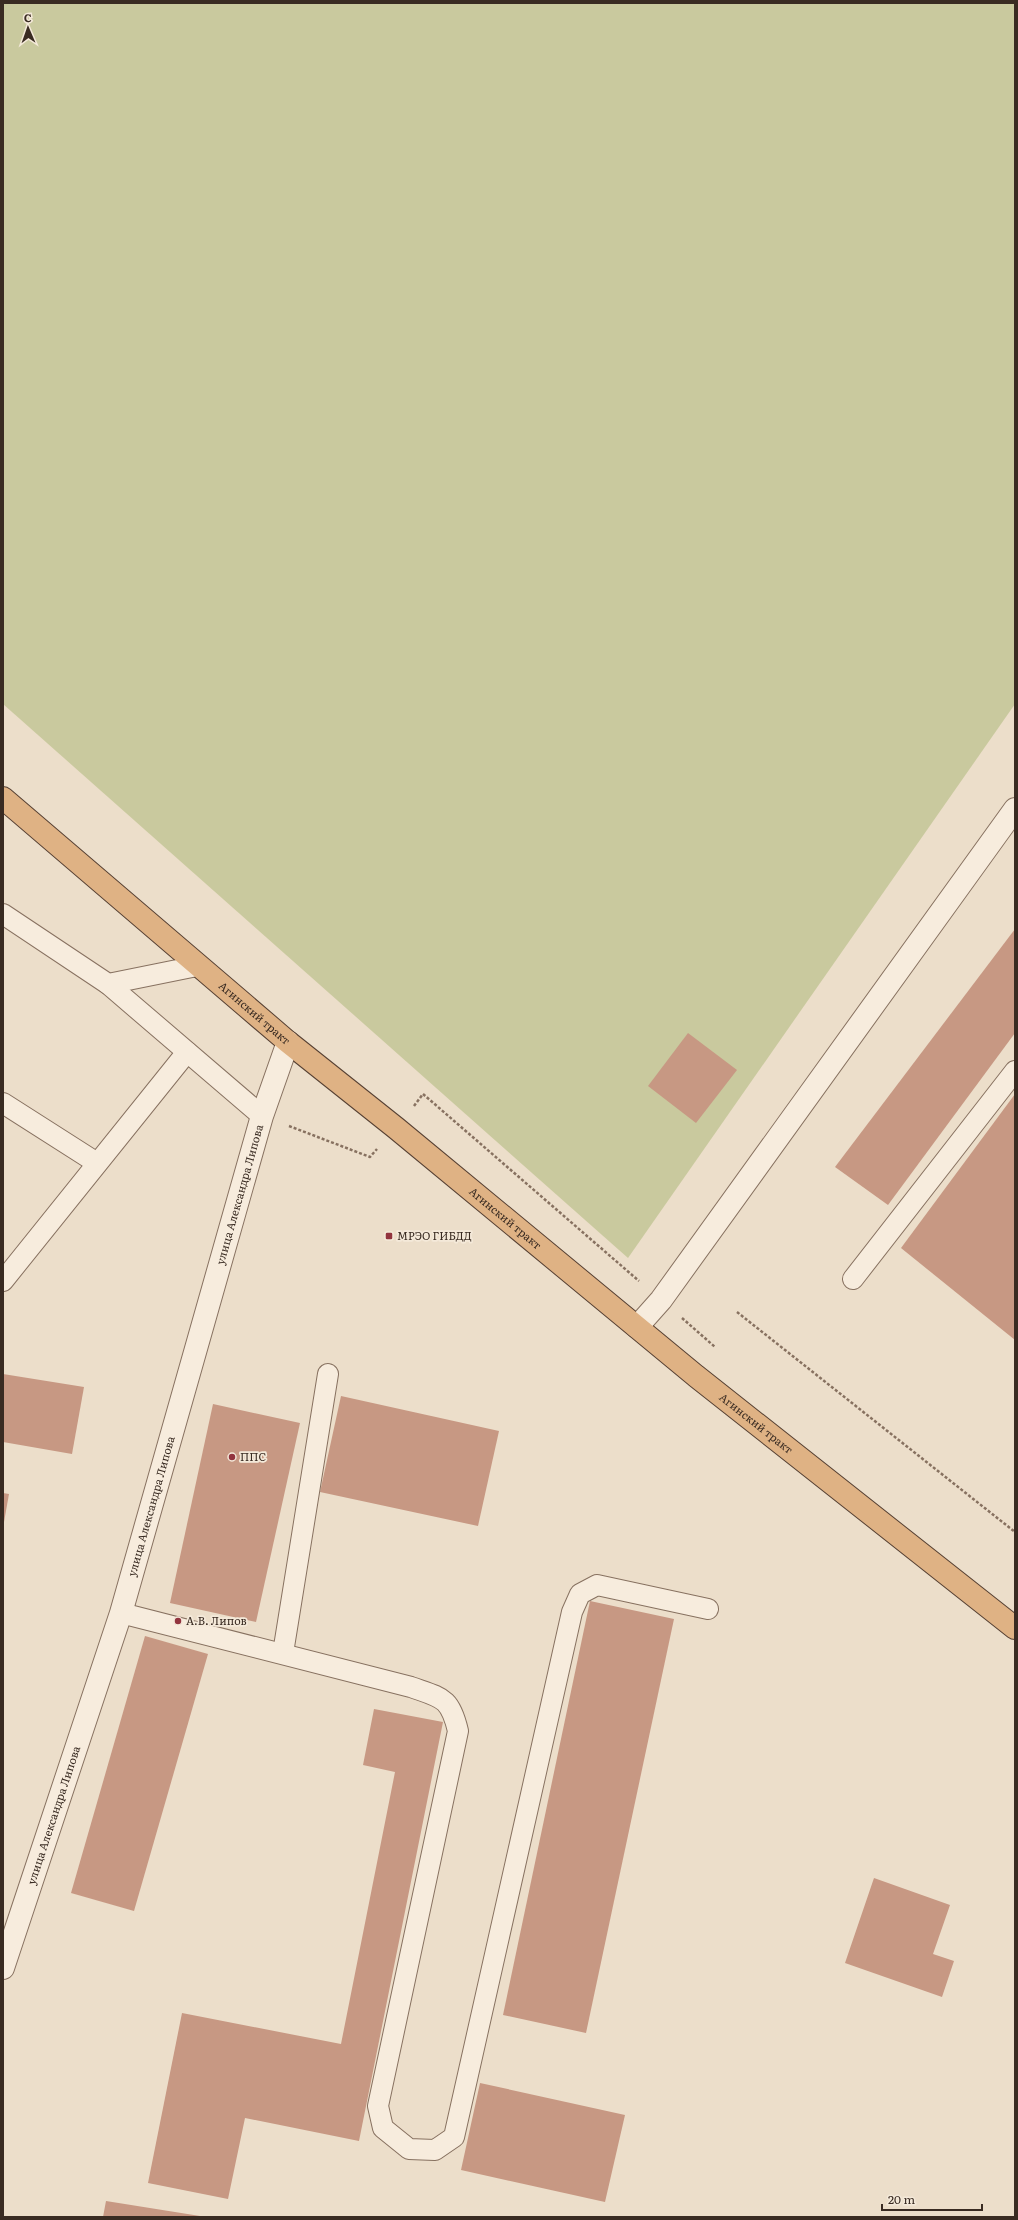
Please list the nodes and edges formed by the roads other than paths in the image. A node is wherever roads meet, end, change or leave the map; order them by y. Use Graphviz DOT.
graph roads {
  1 [pos="3,798"];
  2 [pos="1015,809"];
  3 [pos="3,914"];
  4 [pos="197,966"];
  5 [pos="108,984"];
  6 [pos="288,1042"];
  7 [pos="187,1052"];
  8 [pos="1015,1070"];
  9 [pos="3,1103"];
  10 [pos="262,1116"];
  11 [pos="98,1163"];
  12 [pos="853,1279"];
  13 [pos="3,1281"];
  14 [pos="637,1326"];
  15 [pos="328,1374"];
  16 [pos="708,1609"];
  17 [pos="121,1613"];
  18 [pos="1015,1628"];
  19 [pos="283,1653"];
  20 [pos="3,1968"];
  1 -- 4 [label="highway, Агинский тракт"];
  2 -- 14 [label="street"];
  3 -- 5 [label="lane"];
  4 -- 5 [label="lane"];
  4 -- 6 [label="highway, Агинский тракт"];
  5 -- 7 [label="lane"];
  6 -- 10 [label="street, улица Александра Липова"];
  6 -- 14 [label="highway, Агинский тракт"];
  7 -- 10 [label="lane"];
  7 -- 11 [label="lane"];
  8 -- 12 [label="lane"];
  9 -- 11 [label="lane"];
  10 -- 17 [label="street, улица Александра Липова"];
  11 -- 13 [label="lane"];
  14 -- 18 [label="highway, Агинский тракт"];
  15 -- 19 [label="lane"];
  16 -- 19 [label="lane"];
  17 -- 19 [label="lane"];
  17 -- 20 [label="street, улица Александра Липова"];
}
